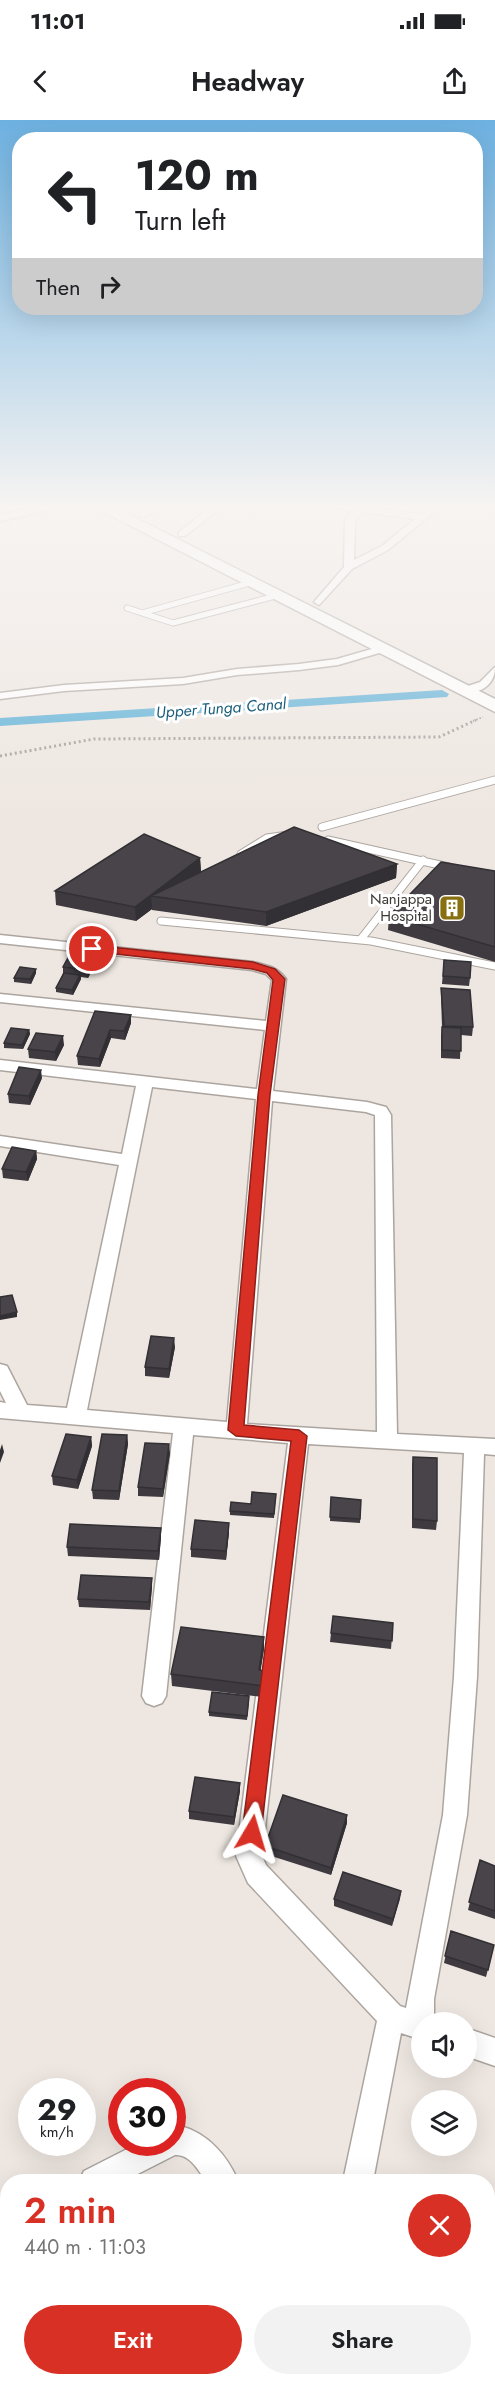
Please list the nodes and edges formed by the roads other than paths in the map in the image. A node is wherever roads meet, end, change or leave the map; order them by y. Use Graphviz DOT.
graph roads {
  1 [pos="134,611"];
  2 [pos="154,611"];
  3 [pos="219,611"];
  4 [pos="309,611"];
  5 [pos="336,611"];
  6 [pos="142,614"];
  7 [pos="382,649"];
  8 [pos="495,670"];
  9 [pos="489,687"];
  10 [pos="466,690"];
  11 [pos="0,696"];
  12 [pos="492,710"];
  13 [pos="495,780"];
  14 [pos="322,827"];
  15 [pos="296,835"];
  16 [pos="317,838"];
  17 [pos="423,860"];
  18 [pos="229,861"];
  19 [pos="454,868"];
  20 [pos="161,921"];
  21 [pos="0,939"];
  22 [pos="361,939"];
  23 [pos="495,966"];
  24 [pos="0,998"];
  25 [pos="272,1026"];
  26 [pos="0,1065"];
  27 [pos="145,1082"];
  28 [pos="264,1095"];
  29 [pos="0,1142"];
  30 [pos="128,1161"];
  31 [pos="0,1371"];
  32 [pos="10,1411"];
  33 [pos="76,1415"];
  34 [pos="183,1425"];
  35 [pos="236,1430"];
  36 [pos="299,1436"];
  37 [pos="387,1441"];
  38 [pos="484,1447"];
  39 [pos="154,1696"];
  40 [pos="410,2023"];
  41 [pos="477,2046"];
  42 [pos="495,2052"];
  43 [pos="186,2141"];
  44 [pos="143,2156"];
  45 [pos="108,2174"];
  46 [pos="218,2174"];
  47 [pos="359,2174"];
  1 -- 6 [label="lane"];
  2 -- 6 [label="lane"];
  3 -- 6 [label="lane"];
  4 -- 7 [label="highway"];
  5 -- 9 [label="highway"];
  7 -- 10 [label="highway"];
  7 -- 11 [label="street"];
  8 -- 9 [label="street"];
  9 -- 10 [label="street"];
  10 -- 12 [label="highway"];
  13 -- 14 [label="lane"];
  15 -- 18 [label="lane"];
  16 -- 17 [label="lane"];
  17 -- 19 [label="lane"];
  17 -- 22 [label="lane"];
  20 -- 22 [label="lane"];
  21 -- 25 [label="street"];
  22 -- 23 [label="lane"];
  24 -- 25 [label="street"];
  25 -- 28 [label="street"];
  26 -- 27 [label="street"];
  27 -- 28 [label="street"];
  27 -- 30 [label="street"];
  28 -- 35 [label="street"];
  28 -- 37 [label="street"];
  29 -- 30 [label="street"];
  30 -- 33 [label="street"];
  31 -- 32 [label="street"];
  32 -- 33 [label="street"];
  33 -- 34 [label="street"];
  34 -- 35 [label="street"];
  34 -- 39 [label="street"];
  35 -- 36 [label="street"];
  36 -- 37 [label="street"];
  36 -- 40 [label="street"];
  37 -- 38 [label="street"];
  38 -- 40 [label="street"];
  40 -- 47 [label="street"];
  41 -- 42 [label="street"];
  43 -- 46 [label="street"];
  44 -- 45 [label="street"];
}
